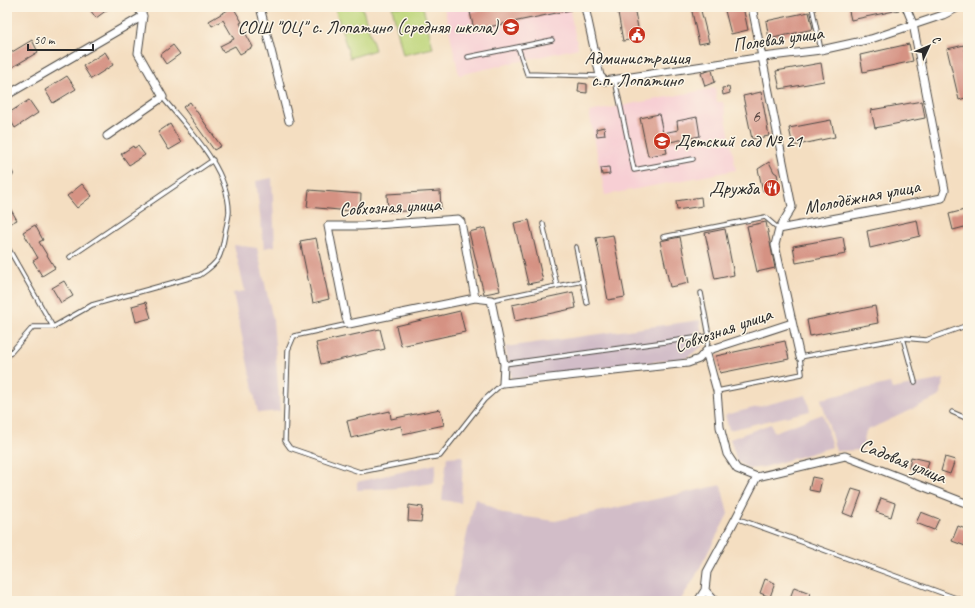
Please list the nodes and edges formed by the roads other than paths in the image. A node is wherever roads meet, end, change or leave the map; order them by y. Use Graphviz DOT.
graph roads {
  1 [pos="137,7"];
  2 [pos="260,7"];
  3 [pos="585,7"];
  4 [pos="752,7"];
  5 [pos="812,7"];
  6 [pos="906,7"];
  7 [pos="959,7"];
  8 [pos="143,16"];
  9 [pos="913,24"];
  10 [pos="552,40"];
  11 [pos="518,47"];
  12 [pos="820,50"];
  13 [pos="468,57"];
  14 [pos="763,58"];
  15 [pos="600,76"];
  16 [pos="615,80"];
  17 [pos="7,95"];
  18 [pos="162,97"];
  19 [pos="289,121"];
  20 [pos="107,136"];
  21 [pos="693,159"];
  22 [pos="213,160"];
  23 [pos="7,167"];
  24 [pos="7,180"];
  25 [pos="543,224"];
  26 [pos="779,229"];
  27 [pos="663,236"];
  28 [pos="7,246"];
  29 [pos="576,247"];
  30 [pos="70,257"];
  31 [pos="583,281"];
  32 [pos="557,286"];
  33 [pos="701,292"];
  34 [pos="475,298"];
  35 [pos="491,300"];
  36 [pos="588,303"];
  37 [pos="792,323"];
  38 [pos="349,324"];
  39 [pos="968,325"];
  40 [pos="54,327"];
  41 [pos="709,336"];
  42 [pos="903,338"];
  43 [pos="706,351"];
  44 [pos="7,357"];
  45 [pos="800,357"];
  46 [pos="504,364"];
  47 [pos="915,382"];
  48 [pos="503,383"];
  49 [pos="717,391"];
  50 [pos="952,412"];
  51 [pos="968,419"];
  52 [pos="756,477"];
  53 [pos="968,504"];
  54 [pos="736,518"];
  55 [pos="704,590"];
  56 [pos="698,601"];
  57 [pos="715,601"];
  58 [pos="964,601"];
  1 -- 8 [label="street"];
  2 -- 19 [label="street"];
  3 -- 15 [label="street"];
  4 -- 14 [label="street"];
  5 -- 12 [label="lane"];
  6 -- 9 [label="street"];
  7 -- 9 [label="street, Полевая улица"];
  8 -- 17 [label="street"];
  8 -- 18 [label="street"];
  9 -- 12 [label="street, Полевая улица"];
  9 -- 26 [label="street, Молодёжная улица"];
  10 -- 11 [label="lane"];
  11 -- 13 [label="lane"];
  11 -- 15 [label="lane"];
  12 -- 14 [label="street, Полевая улица"];
  14 -- 16 [label="street, Полевая улица"];
  14 -- 26 [label="street"];
  15 -- 16 [label="street, Полевая улица"];
  16 -- 21 [label="lane"];
  18 -- 20 [label="street"];
  18 -- 22 [label="lane"];
  22 -- 30 [label="lane"];
  22 -- 40 [label="lane"];
  23 -- 24 [label="lane"];
  25 -- 32 [label="lane"];
  26 -- 27 [label="lane"];
  26 -- 37 [label="street"];
  28 -- 40 [label="lane"];
  29 -- 31 [label="lane"];
  31 -- 32 [label="lane"];
  31 -- 36 [label="lane"];
  32 -- 35 [label="lane"];
  33 -- 41 [label="lane"];
  34 -- 35 [label="street"];
  34 -- 38 [label="street"];
  34 -- 38 [label="street, Совхозная улица"];
  35 -- 46 [label="street"];
  37 -- 43 [label="street, Совхозная улица"];
  37 -- 45 [label="street"];
  38 -- 48 [label="lane"];
  39 -- 42 [label="lane"];
  40 -- 44 [label="lane"];
  41 -- 43 [label="lane"];
  41 -- 46 [label="lane"];
  42 -- 45 [label="lane"];
  42 -- 47 [label="lane"];
  43 -- 48 [label="street, Совхозная улица"];
  43 -- 49 [label="street"];
  45 -- 49 [label="lane"];
  46 -- 48 [label="street"];
  49 -- 52 [label="street"];
  50 -- 51 [label="lane"];
  52 -- 53 [label="street, Садовая улица"];
  52 -- 54 [label="street"];
  54 -- 55 [label="street"];
  54 -- 58 [label="lane"];
  55 -- 56 [label="street"];
  55 -- 57 [label="street"];
}
